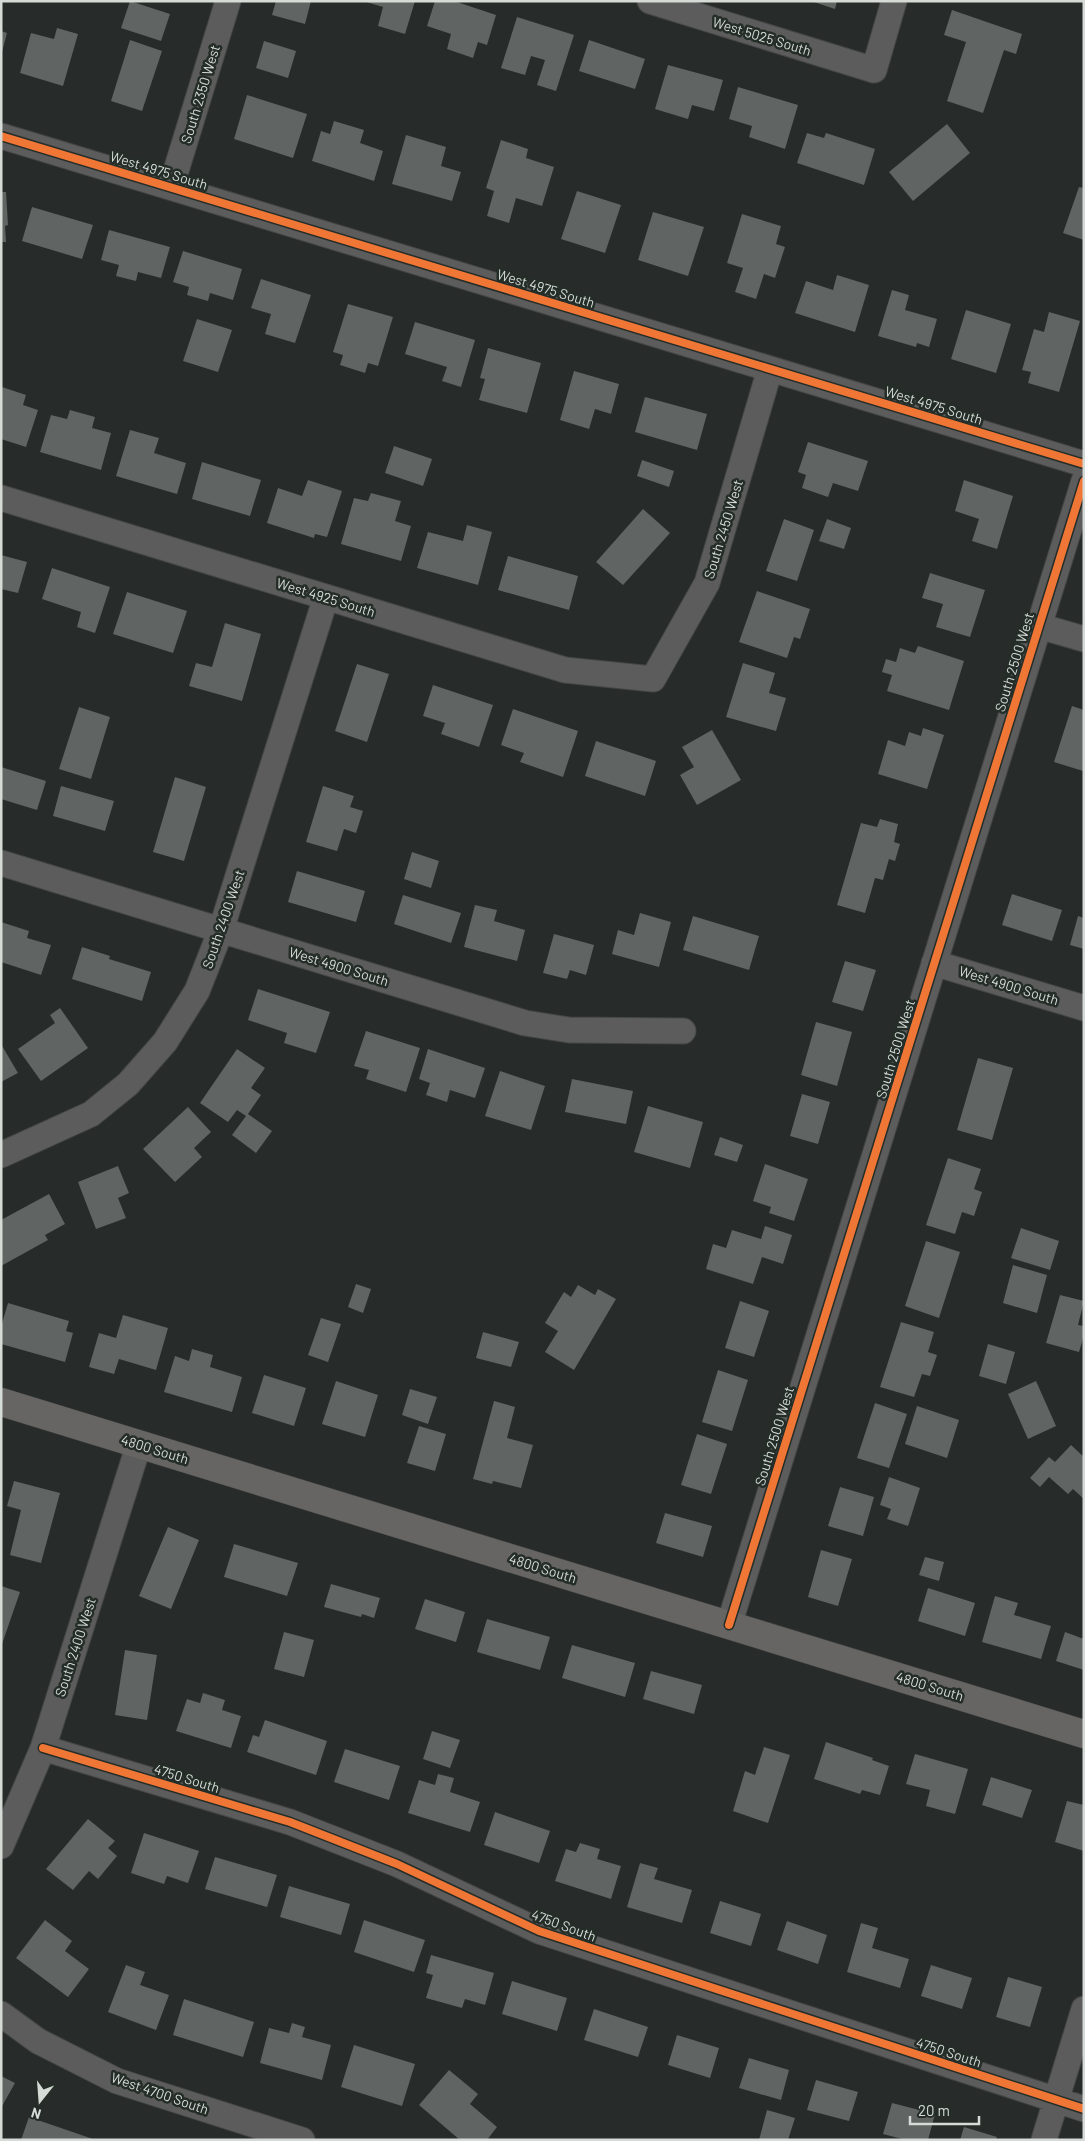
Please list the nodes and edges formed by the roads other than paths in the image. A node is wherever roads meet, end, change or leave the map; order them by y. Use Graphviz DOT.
graph roads {
  1 [pos="228,1"];
  2 [pos="650,1"];
  3 [pos="894,1"];
  4 [pos="1,136"];
  5 [pos="171,187"];
  6 [pos="770,369"];
  7 [pos="1084,464"];
  8 [pos="1084,481"];
  9 [pos="1,498"];
  10 [pos="326,597"];
  11 [pos="1039,626"];
  12 [pos="1084,639"];
  13 [pos="653,679"];
  14 [pos="1,863"];
  15 [pos="221,930"];
  16 [pos="934,963"];
  17 [pos="1084,1008"];
  18 [pos="683,1031"];
  19 [pos="1,1155"];
  20 [pos="1,1402"];
  21 [pos="139,1444"];
  22 [pos="729,1625"];
  23 [pos="1084,1734"];
  24 [pos="43,1748"];
  25 [pos="1,1846"];
  26 [pos="1084,2009"];
  27 [pos="1,2014"];
  28 [pos="1056,2100"];
  29 [pos="1084,2109"];
  30 [pos="302,2140"];
  31 [pos="1044,2140"];
  1 -- 5 [label="street, South 2350 West"];
  2 -- 3 [label="street, West 5025 South"];
  4 -- 5 [label="street, West 4975 South"];
  5 -- 6 [label="street, West 4975 South"];
  6 -- 7 [label="street, West 4975 South"];
  6 -- 13 [label="street, South 2450 West"];
  8 -- 11 [label="street, South 2500 West"];
  9 -- 10 [label="street, West 4925 South"];
  10 -- 13 [label="street, West 4925 South"];
  10 -- 15 [label="street, South 2400 West"];
  11 -- 12 [label="street"];
  11 -- 16 [label="street, South 2500 West"];
  14 -- 15 [label="street, West 4900 South"];
  15 -- 18 [label="street, West 4900 South"];
  15 -- 19 [label="street, South 2400 West"];
  16 -- 17 [label="street, West 4900 South"];
  16 -- 22 [label="street, South 2500 West"];
  20 -- 21 [label="main road, 4800 South"];
  21 -- 22 [label="main road, 4800 South"];
  21 -- 24 [label="street, South 2400 West"];
  22 -- 23 [label="main road, 4800 South"];
  24 -- 25 [label="street, South 2400 West"];
  24 -- 28 [label="street, 4750 South"];
  26 -- 28 [label="street"];
  27 -- 30 [label="street, West 4700 South"];
  28 -- 29 [label="street, 4750 South"];
  28 -- 31 [label="street"];
}
